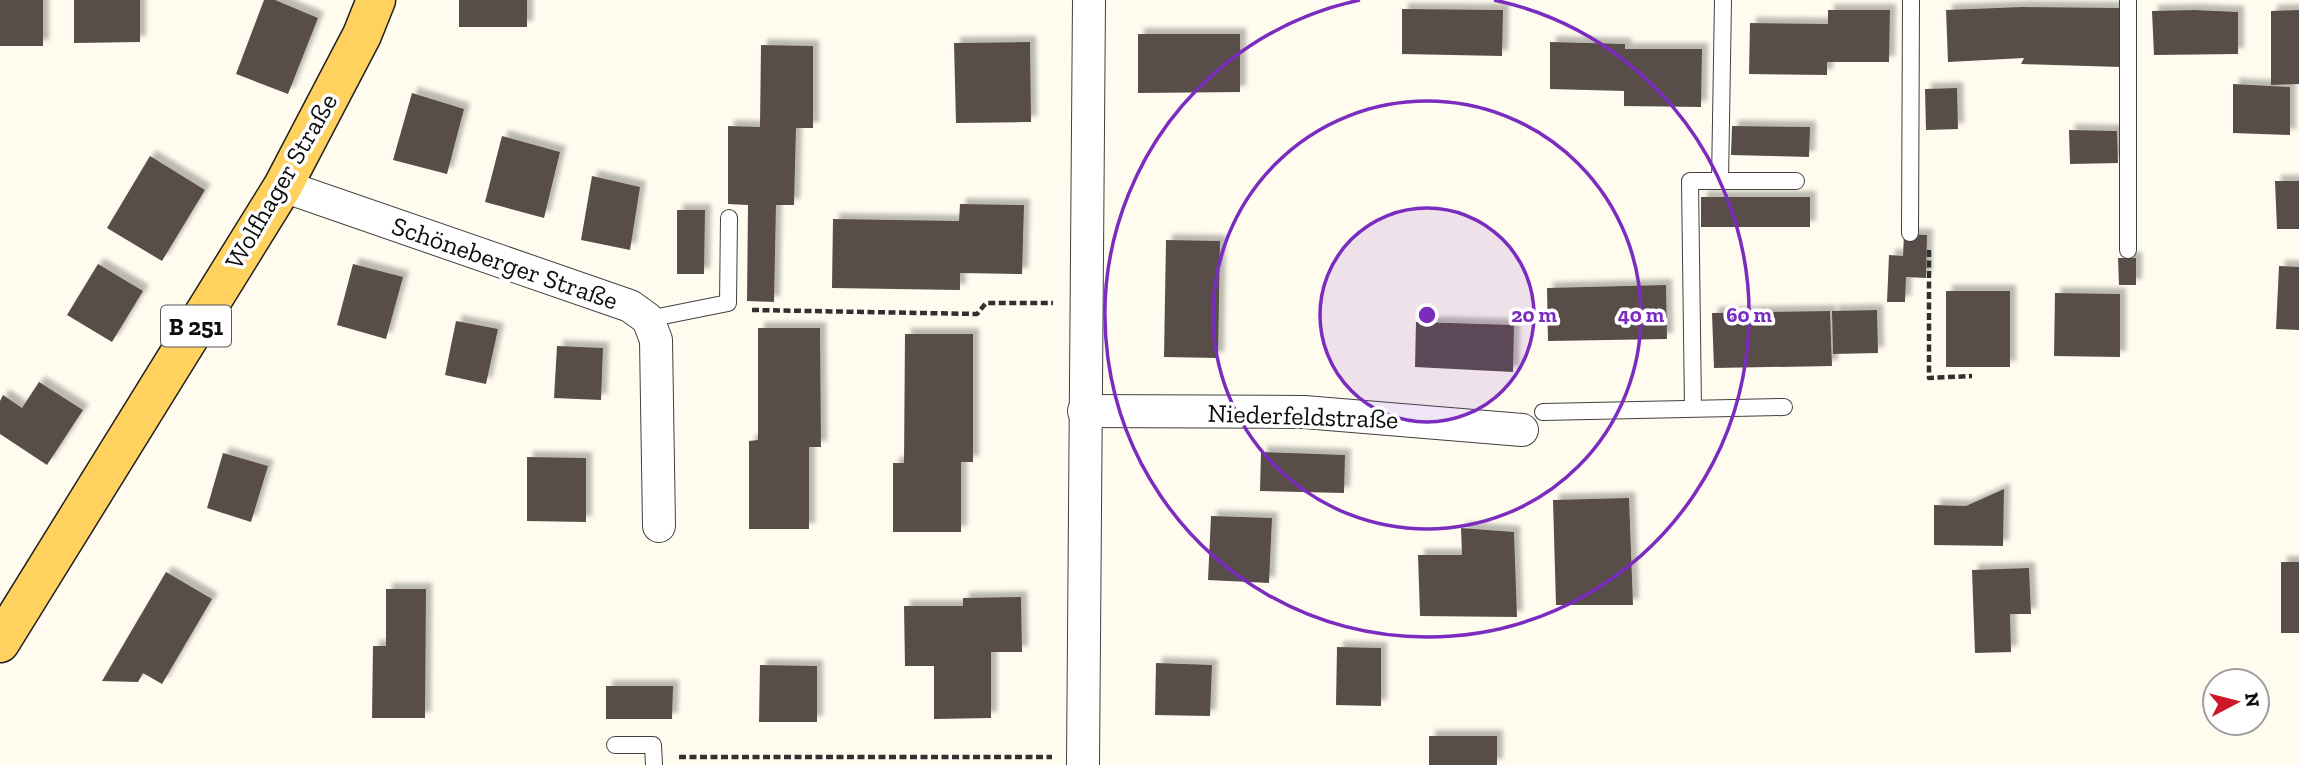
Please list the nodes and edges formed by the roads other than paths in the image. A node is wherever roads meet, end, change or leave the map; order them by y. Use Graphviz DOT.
graph roads {
  1 [pos="376,0"];
  2 [pos="1089,0"];
  3 [pos="1723,0"];
  4 [pos="1911,0"];
  5 [pos="2128,0"];
  6 [pos="1720,181"];
  7 [pos="1796,181"];
  8 [pos="283,186"];
  9 [pos="729,218"];
  10 [pos="1910,228"];
  11 [pos="2128,250"];
  12 [pos="648,318"];
  13 [pos="1784,407"];
  14 [pos="1693,408"];
  15 [pos="1084,411"];
  16 [pos="1532,421"];
  17 [pos="660,526"];
  18 [pos="0,643"];
  19 [pos="615,745"];
  20 [pos="654,761"];
  21 [pos="1083,761"];
  1 -- 8 [label="main road, Wolfhager Straße / B 251"];
  2 -- 15 [label="street"];
  3 -- 6 [label="lane"];
  4 -- 10 [label="lane"];
  5 -- 11 [label="lane"];
  6 -- 7 [label="lane"];
  6 -- 14 [label="lane"];
  8 -- 12 [label="street, Schöneberger Straße"];
  8 -- 18 [label="main road, Wolfhager Straße / B 251"];
  9 -- 12 [label="lane, Schöneberger Straße"];
  12 -- 17 [label="street"];
  13 -- 14 [label="lane"];
  14 -- 16 [label="lane"];
  15 -- 16 [label="street, Niederfeldstraße"];
  15 -- 21 [label="street"];
  19 -- 20 [label="lane"];
}
